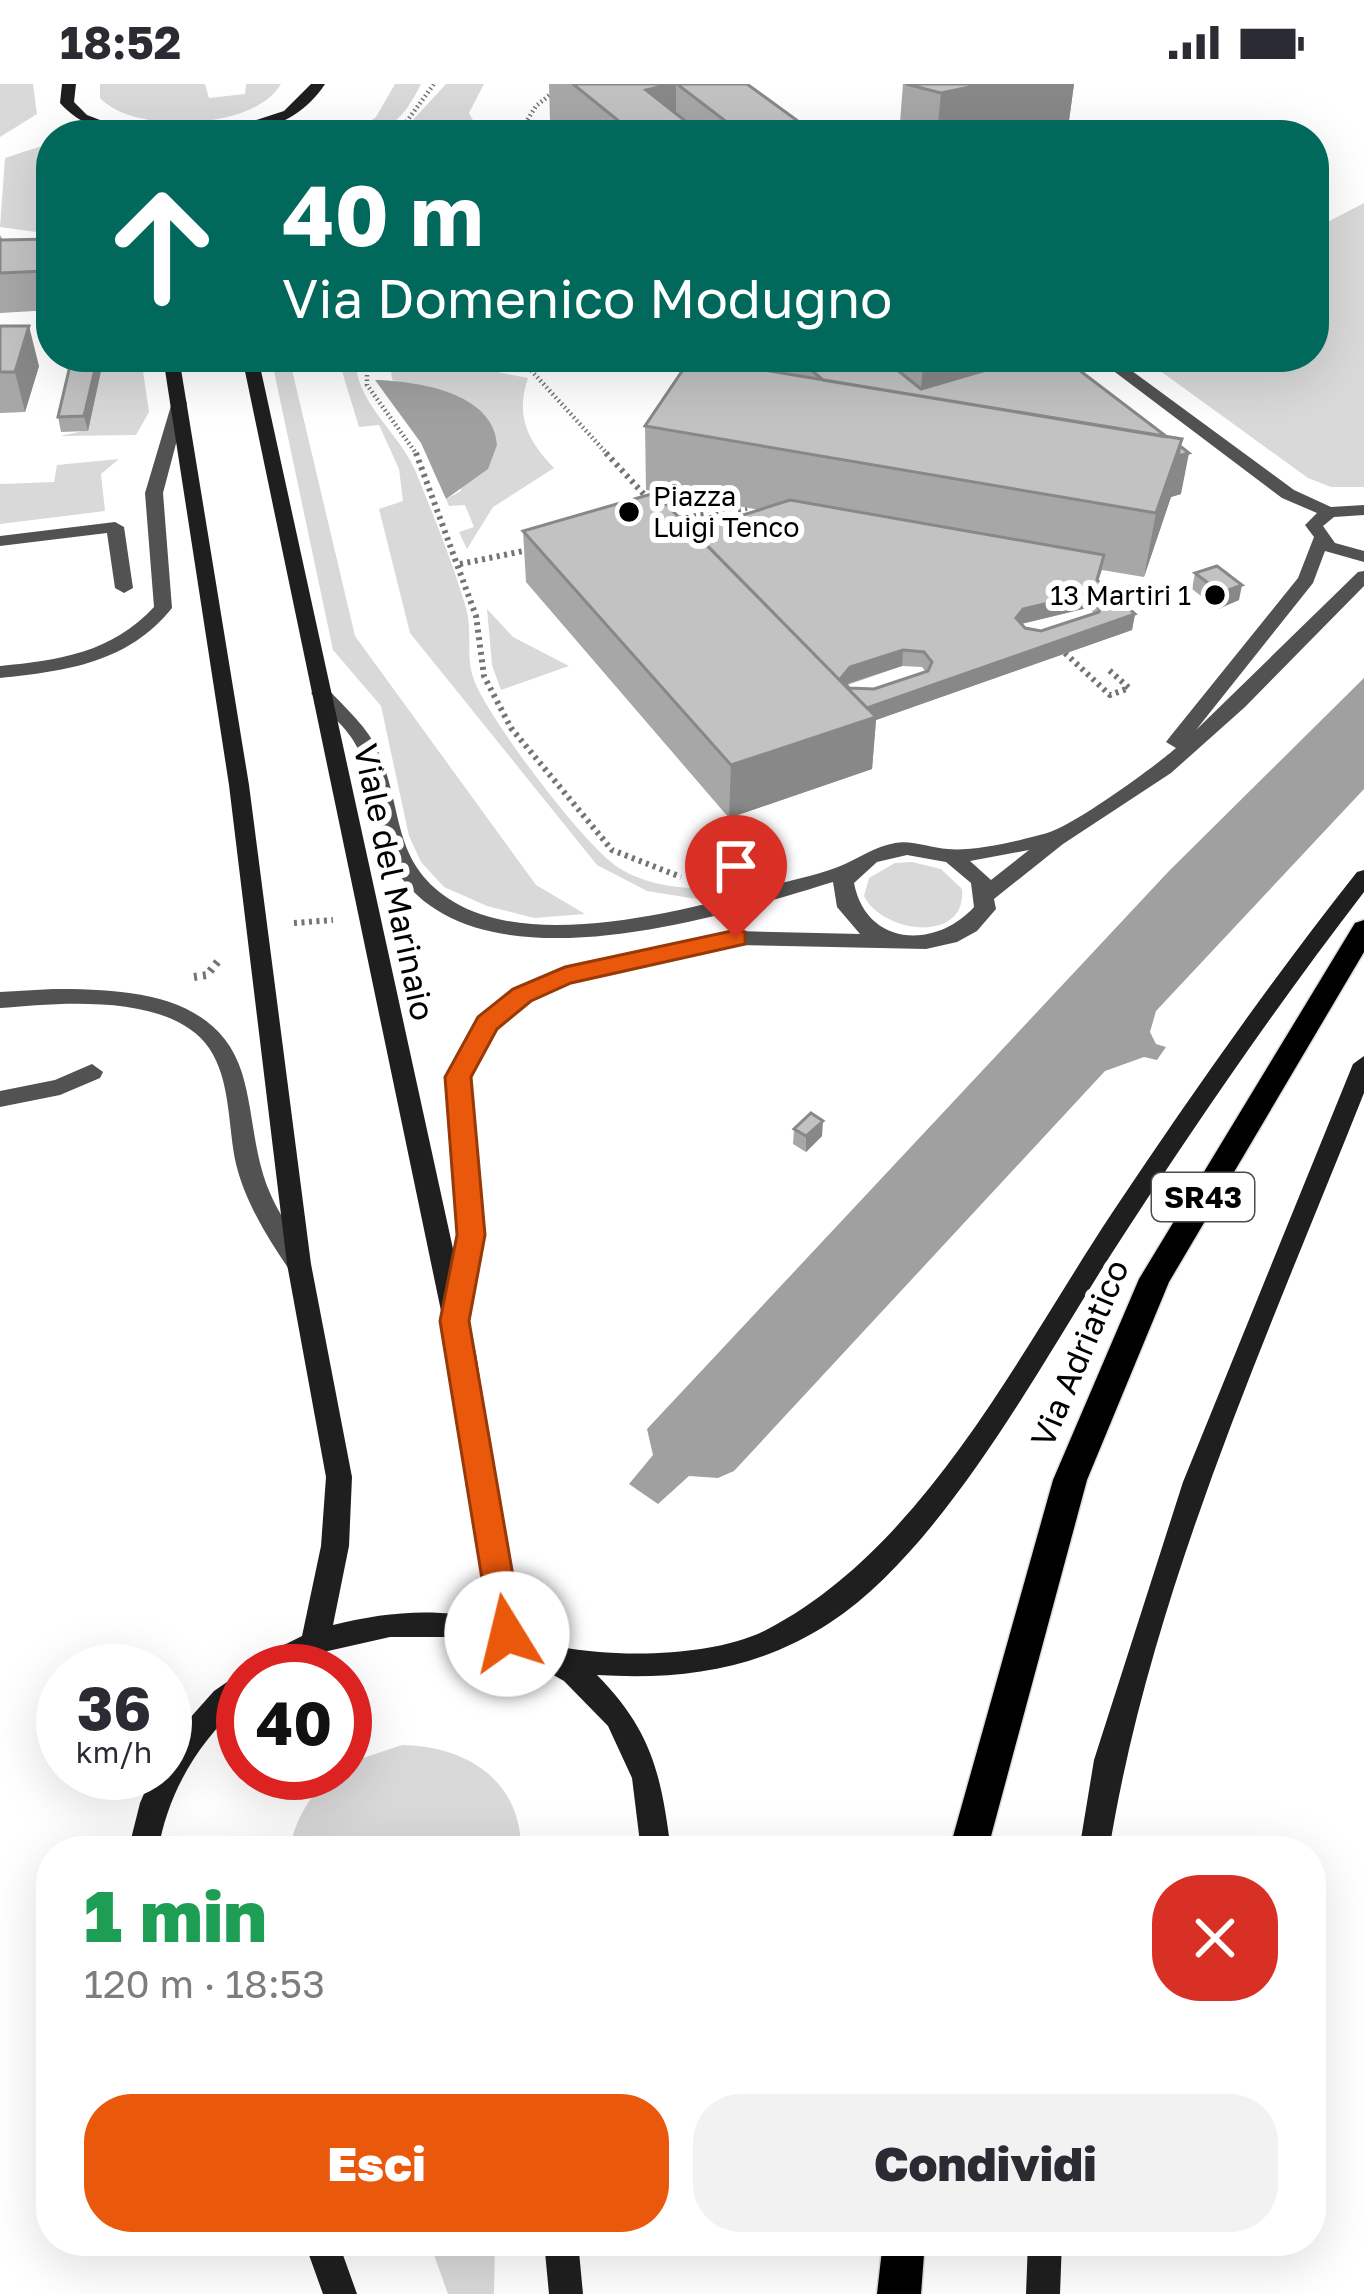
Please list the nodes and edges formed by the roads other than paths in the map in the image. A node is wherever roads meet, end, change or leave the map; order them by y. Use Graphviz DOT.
graph roads {
  1 [pos="69,84"];
  2 [pos="318,84"];
  3 [pos="87,120"];
  4 [pos="271,120"];
  5 [pos="174,372"];
  6 [pos="253,372"];
  7 [pos="1123,372"];
  8 [pos="179,402"];
  9 [pos="1364,510"];
  10 [pos="1329,512"];
  11 [pos="1320,541"];
  12 [pos="0,542"];
  13 [pos="1364,557"];
  14 [pos="1364,576"];
  15 [pos="124,588"];
  16 [pos="0,672"];
  17 [pos="321,693"];
  18 [pos="1164,769"];
  19 [pos="1056,838"];
  20 [pos="952,856"];
  21 [pos="851,869"];
  22 [pos="1364,878"];
  23 [pos="986,895"];
  24 [pos="1364,929"];
  25 [pos="906,942"];
  26 [pos="0,997"];
  27 [pos="1364,1064"];
  28 [pos="92,1072"];
  29 [pos="0,1099"];
  30 [pos="298,1264"];
  31 [pos="454,1321"];
  32 [pos="507,1634"];
  33 [pos="315,1641"];
  34 [pos="310,1644"];
  35 [pos="559,1660"];
  36 [pos="216,1711"];
  37 [pos="146,1836"];
  38 [pos="655,1836"];
  39 [pos="972,1836"];
  40 [pos="1096,1836"];
  41 [pos="326,2256"];
  42 [pos="562,2256"];
  43 [pos="903,2256"];
  44 [pos="1044,2256"];
  45 [pos="340,2294"];
  46 [pos="566,2294"];
  47 [pos="899,2294"];
  48 [pos="1043,2294"];
  1 -- 3 [label="street"];
  2 -- 4 [label="street"];
  5 -- 8 [label="street"];
  6 -- 17 [label="street, Viale del Marinaio"];
  7 -- 10 [label="street"];
  8 -- 16 [label="street"];
  8 -- 30 [label="street"];
  9 -- 10 [label="street"];
  10 -- 11 [label="street"];
  11 -- 13 [label="street"];
  11 -- 18 [label="street"];
  12 -- 15 [label="street"];
  14 -- 18 [label="street"];
  17 -- 21 [label="street"];
  17 -- 31 [label="street, Viale del Marinaio"];
  18 -- 19 [label="street"];
  19 -- 20 [label="street"];
  19 -- 23 [label="street"];
  20 -- 21 [label="street"];
  20 -- 23 [label="street"];
  21 -- 25 [label="street"];
  22 -- 35 [label="street"];
  23 -- 25 [label="street"];
  24 -- 39 [label="main road, Via Adriatico / SR43"];
  25 -- 31 [label="street"];
  26 -- 30 [label="street"];
  27 -- 40 [label="street"];
  28 -- 29 [label="street"];
  30 -- 33 [label="street"];
  31 -- 32 [label="street, Viale del Marinaio"];
  32 -- 33 [label="street"];
  32 -- 35 [label="street"];
  33 -- 34 [label="street"];
  35 -- 38 [label="street"];
  36 -- 37 [label="street"];
  41 -- 45 [label="street"];
  42 -- 46 [label="street"];
  43 -- 47 [label="main road"];
  44 -- 48 [label="street"];
}
